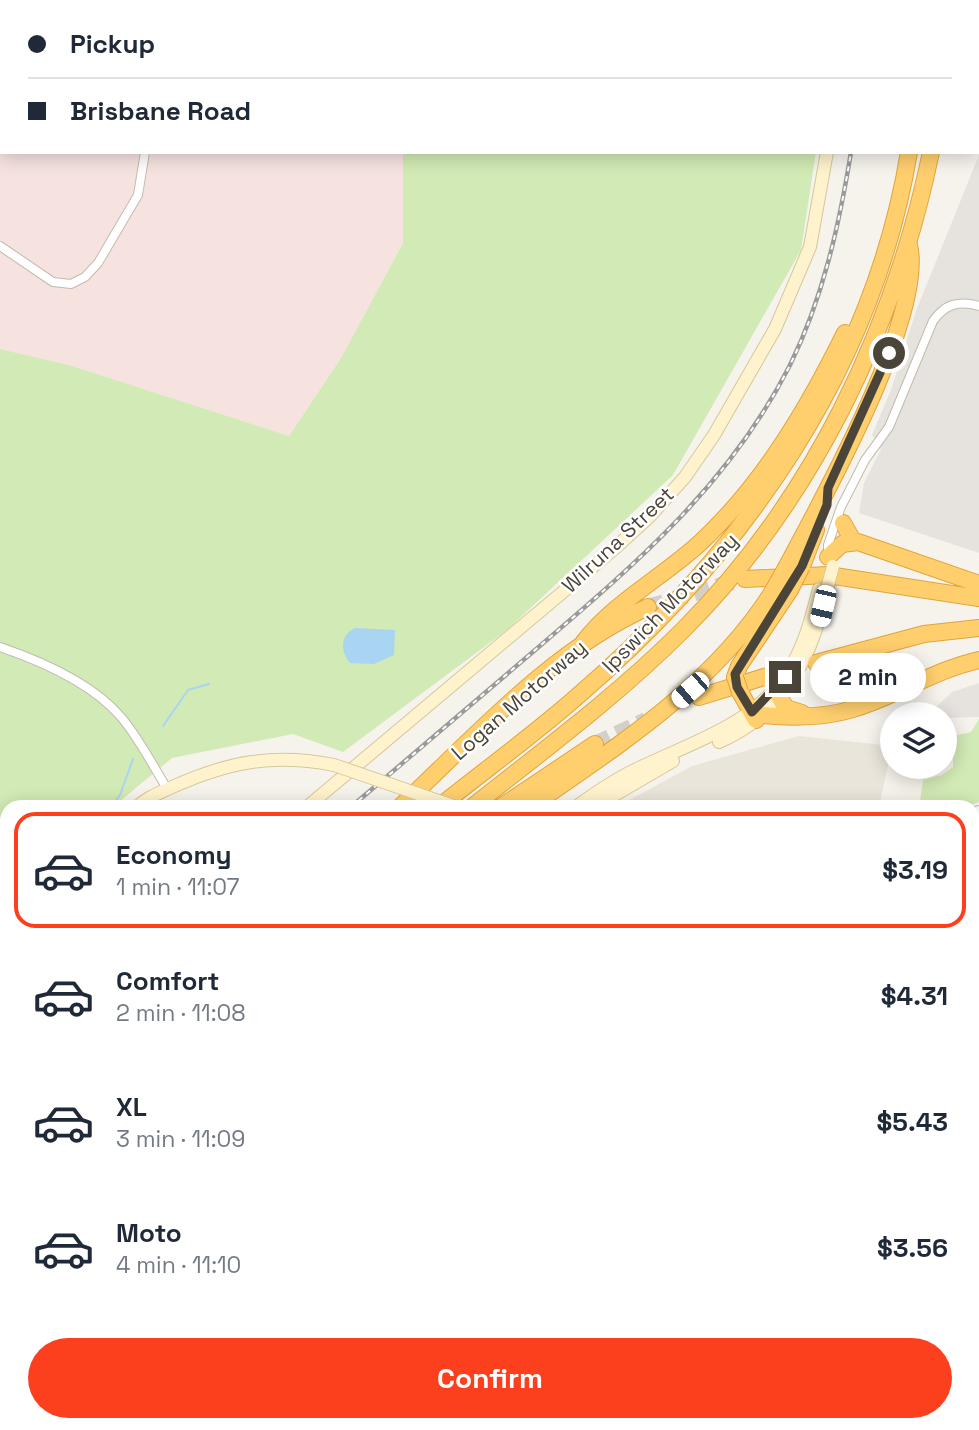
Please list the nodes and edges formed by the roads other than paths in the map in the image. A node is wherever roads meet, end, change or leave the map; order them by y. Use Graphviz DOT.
graph roads {
  1 [pos="145,154"];
  2 [pos="827,154"];
  3 [pos="909,154"];
  4 [pos="931,154"];
  5 [pos="898,210"];
  6 [pos="909,243"];
  7 [pos="0,246"];
  8 [pos="979,306"];
  9 [pos="847,499"];
  10 [pos="842,523"];
  11 [pos="835,555"];
  12 [pos="745,579"];
  13 [pos="979,584"];
  14 [pos="781,590"];
  15 [pos="979,598"];
  16 [pos="648,607"];
  17 [pos="979,628"];
  18 [pos="583,643"];
  19 [pos="0,647"];
  20 [pos="979,660"];
  21 [pos="816,663"];
  22 [pos="777,673"];
  23 [pos="777,695"];
  24 [pos="699,697"];
  25 [pos="757,716"];
  26 [pos="811,716"];
  27 [pos="596,744"];
  28 [pos="168,790"];
  29 [pos="146,800"];
  30 [pos="157,800"];
  31 [pos="315,800"];
  32 [pos="408,800"];
  33 [pos="436,800"];
  34 [pos="448,800"];
  35 [pos="481,800"];
  36 [pos="512,800"];
  37 [pos="540,800"];
  38 [pos="587,800"];
  39 [pos="605,800"];
  1 -- 7 [label="street"];
  2 -- 31 [label="main road, Wilruna Street"];
  3 -- 5 [label="highway, Ipswich Motorway"];
  4 -- 6 [label="highway, Ipswich Motorway"];
  5 -- 18 [label="highway"];
  5 -- 34 [label="highway, Ipswich Motorway"];
  6 -- 14 [label="highway, bridge"];
  6 -- 35 [label="highway, Ipswich Motorway"];
  8 -- 9 [label="street"];
  9 -- 10 [label="street"];
  9 -- 11 [label="street"];
  10 -- 11 [label="highway"];
  11 -- 13 [label="highway"];
  11 -- 23 [label="main road"];
  12 -- 15 [label="highway"];
  14 -- 25 [label="highway"];
  14 -- 37 [label="highway"];
  16 -- 18 [label="highway, Logan Motorway"];
  17 -- 21 [label="highway"];
  18 -- 32 [label="highway, Logan Motorway"];
  19 -- 28 [label="street"];
  20 -- 26 [label="highway"];
  22 -- 24 [label="highway"];
  23 -- 25 [label="main road"];
  23 -- 26 [label="highway"];
  25 -- 26 [label="highway"];
  25 -- 38 [label="main road"];
  25 -- 39 [label="main road"];
  27 -- 36 [label="highway"];
  28 -- 29 [label="main road"];
  28 -- 30 [label="main road"];
  28 -- 33 [label="main road, bridge"];
}
